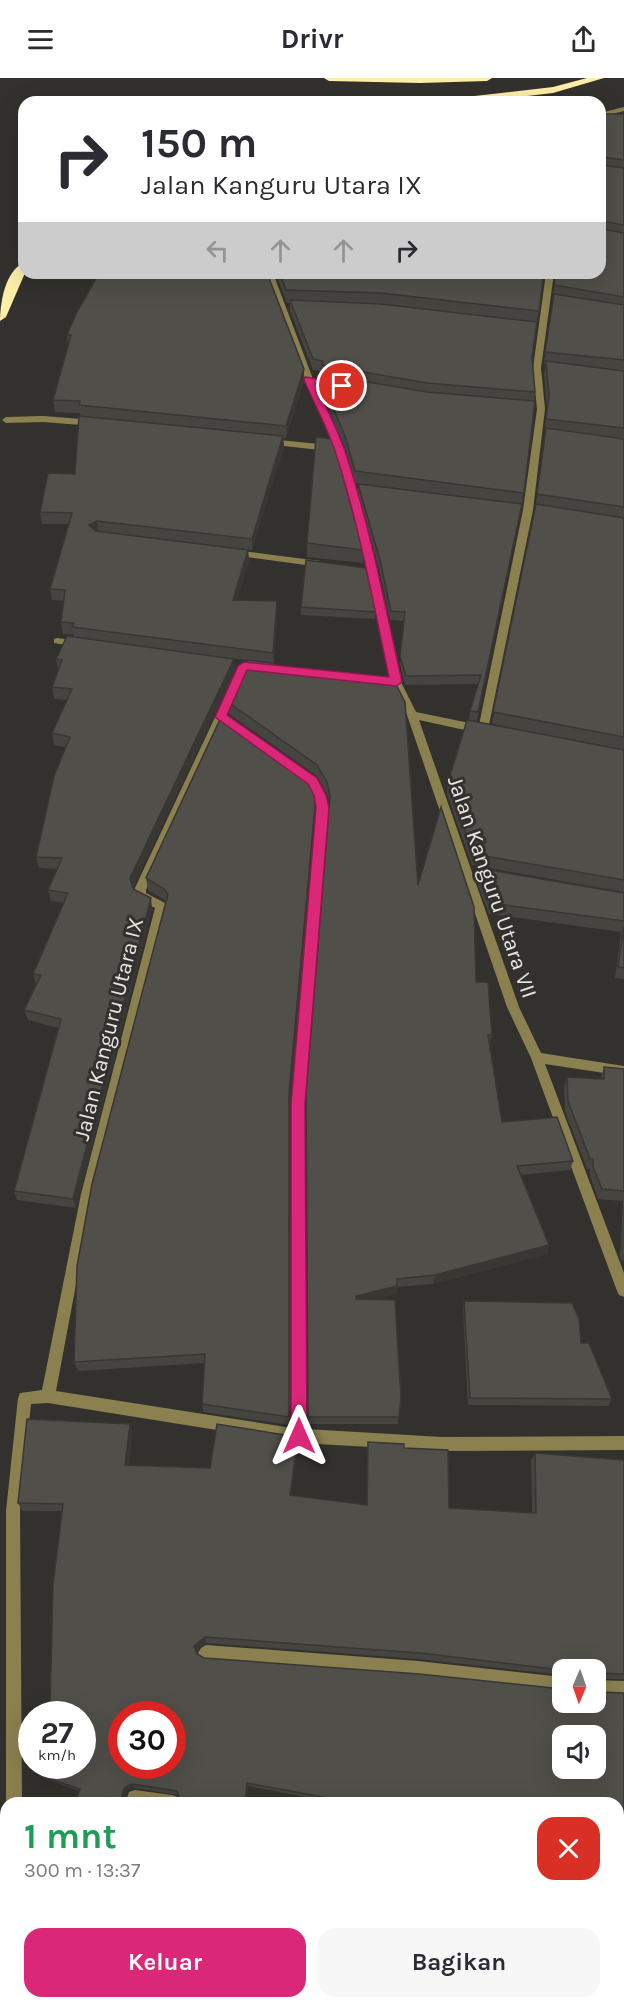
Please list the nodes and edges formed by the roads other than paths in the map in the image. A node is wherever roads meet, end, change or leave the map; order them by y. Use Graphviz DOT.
graph roads {
  1 [pos="329,78"];
  2 [pos="487,78"];
  3 [pos="599,78"];
  4 [pos="500,96"];
  5 [pos="624,109"];
  6 [pos="606,114"];
  7 [pos="606,117"];
  8 [pos="614,119"];
  9 [pos="18,274"];
  10 [pos="271,279"];
  11 [pos="549,279"];
  12 [pos="547,301"];
  13 [pos="557,302"];
  14 [pos="280,307"];
  15 [pos="291,307"];
  16 [pos="0,317"];
  17 [pos="531,328"];
  18 [pos="541,329"];
  19 [pos="537,368"];
  20 [pos="548,369"];
  21 [pos="309,380"];
  22 [pos="320,382"];
  23 [pos="529,408"];
  24 [pos="541,409"];
  25 [pos="6,420"];
  26 [pos="108,424"];
  27 [pos="537,435"];
  28 [pos="547,437"];
  29 [pos="260,441"];
  30 [pos="339,449"];
  31 [pos="516,508"];
  32 [pos="534,511"];
  33 [pos="224,552"];
  34 [pos="327,565"];
  35 [pos="57,641"];
  36 [pos="92,645"];
  37 [pos="361,678"];
  38 [pos="412,715"];
  39 [pos="483,730"];
  40 [pos="495,732"];
  41 [pos="283,761"];
  42 [pos="537,1058"];
  43 [pos="624,1071"];
  44 [pos="624,1291"];
  45 [pos="48,1396"];
  46 [pos="299,1436"];
  47 [pos="624,1443"];
  48 [pos="206,1653"];
  49 [pos="552,1684"];
  50 [pos="606,1688"];
  51 [pos="624,1689"];
  52 [pos="14,1797"];
  1 -- 2 [label="highway"];
  3 -- 4 [label="highway"];
  5 -- 6 [label="street"];
  7 -- 8 [label="street"];
  9 -- 16 [label="highway"];
  10 -- 14 [label="street, Jalan Kanguru Utara VII"];
  11 -- 12 [label="street"];
  12 -- 13 [label="street"];
  12 -- 18 [label="street"];
  14 -- 15 [label="street"];
  14 -- 21 [label="street, Jalan Kanguru Utara VII"];
  17 -- 18 [label="street"];
  18 -- 19 [label="street"];
  19 -- 20 [label="street"];
  19 -- 24 [label="street"];
  21 -- 22 [label="street"];
  21 -- 30 [label="street, Jalan Kanguru Utara VII"];
  23 -- 24 [label="street"];
  24 -- 27 [label="street"];
  25 -- 26 [label="street"];
  27 -- 28 [label="street"];
  27 -- 32 [label="street"];
  29 -- 30 [label="street"];
  30 -- 38 [label="street, Jalan Kanguru Utara VII"];
  31 -- 32 [label="street"];
  32 -- 39 [label="street"];
  33 -- 34 [label="street"];
  35 -- 36 [label="street"];
  37 -- 45 [label="street, Jalan Kanguru Utara IX"];
  38 -- 39 [label="street"];
  38 -- 42 [label="street, Jalan Kanguru Utara VII"];
  39 -- 40 [label="street"];
  41 -- 46 [label="street"];
  42 -- 43 [label="street"];
  42 -- 44 [label="street, Jalan Kanguru Utara VII"];
  45 -- 46 [label="street"];
  45 -- 52 [label="street"];
  46 -- 47 [label="street"];
  48 -- 49 [label="street"];
  50 -- 51 [label="street"];
}
